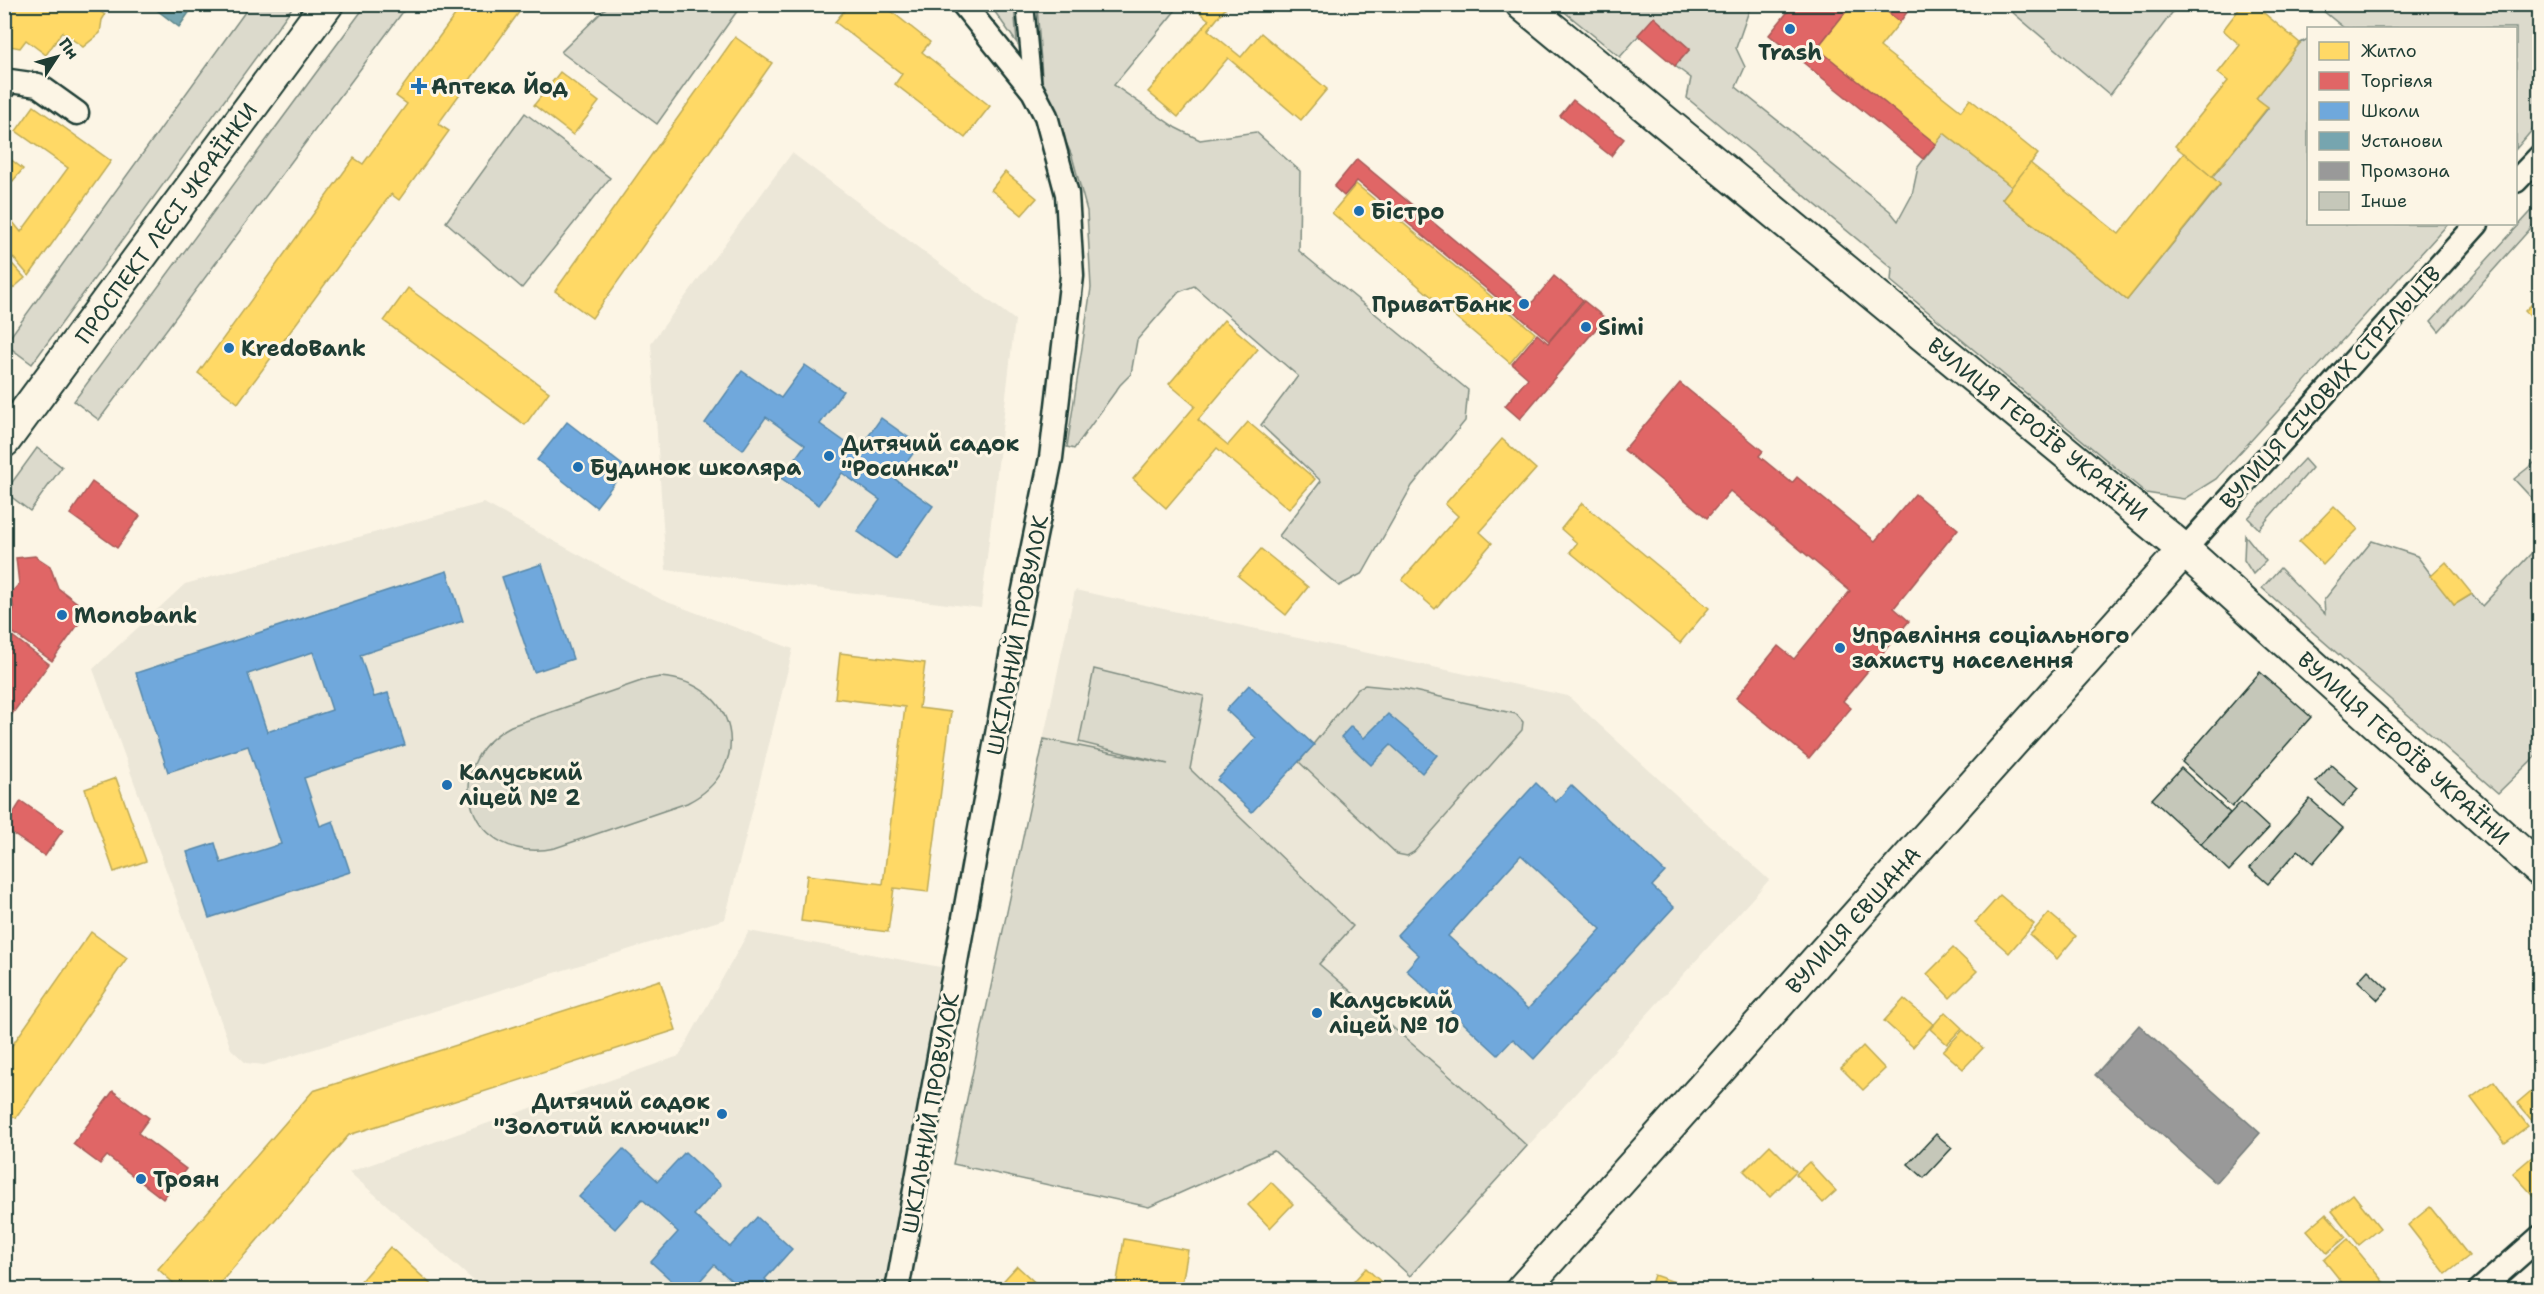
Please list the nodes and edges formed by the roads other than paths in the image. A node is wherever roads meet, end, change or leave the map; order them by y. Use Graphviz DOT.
graph roads {
  1 [pos="327,4"];
  2 [pos="963,4"];
  3 [pos="1025,4"];
  4 [pos="1522,4"];
  5 [pos="4,87"];
  6 [pos="1033,91"];
  7 [pos="77,113"];
  8 [pos="2540,156"];
  9 [pos="2517,180"];
  10 [pos="2476,225"];
  11 [pos="4,441"];
  12 [pos="2184,550"];
  13 [pos="2540,870"];
  14 [pos="2540,1237"];
  15 [pos="897,1290"];
  16 [pos="1522,1290"];
  17 [pos="2480,1290"];
  1 -- 11 [label="main road, ПРОСПЕКТ ЛЕСІ УКРАЇНКИ"];
  2 -- 6 [label="street, ШКІЛЬНИЙ ПРОВУЛОК"];
  3 -- 6 [label="street"];
  4 -- 12 [label="main road, ВУЛИЦЯ ГЕРОЇВ УКРАЇНИ"];
  5 -- 7 [label="street"];
  6 -- 15 [label="street, ШКІЛЬНИЙ ПРОВУЛОК"];
  8 -- 9 [label="street"];
  10 -- 12 [label="street, ВУЛИЦЯ СІЧОВИХ СТРІЛЬЦІВ"];
  12 -- 13 [label="main road, ВУЛИЦЯ ГЕРОЇВ УКРАЇНИ"];
  12 -- 16 [label="main road, ВУЛИЦЯ ЄВШАНА"];
  14 -- 17 [label="street"];
}
